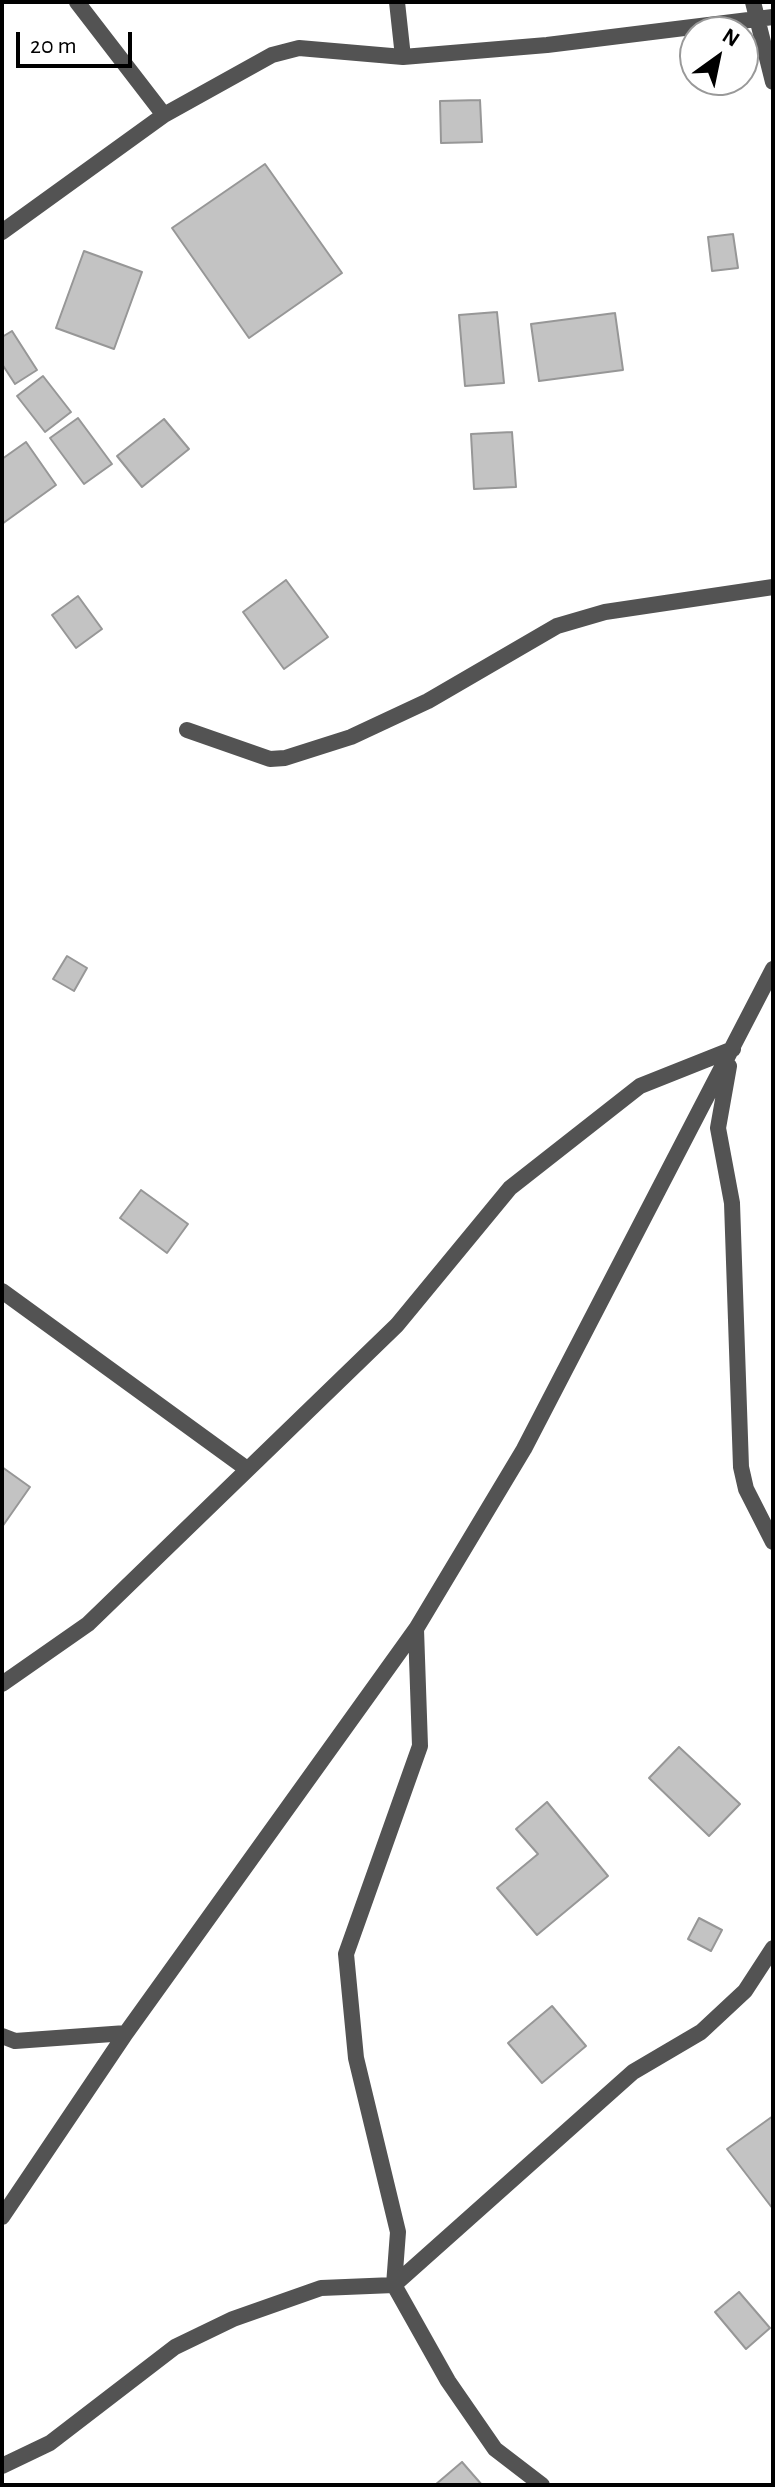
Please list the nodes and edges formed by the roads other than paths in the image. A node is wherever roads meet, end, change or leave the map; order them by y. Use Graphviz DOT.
graph roads {
  1 [pos="77,2"];
  2 [pos="397,2"];
  3 [pos="754,10"];
  4 [pos="773,17"];
  5 [pos="403,57"];
  6 [pos="773,82"];
  7 [pos="164,115"];
  8 [pos="2,232"];
  9 [pos="773,587"];
  10 [pos="187,730"];
  11 [pos="773,969"];
  12 [pos="733,1049"];
  13 [pos="2,1291"];
  14 [pos="247,1469"];
  15 [pos="773,1542"];
  16 [pos="416,1629"];
  17 [pos="2,1684"];
  18 [pos="773,1948"];
  19 [pos="126,2033"];
  20 [pos="2,2036"];
  21 [pos="2,2217"];
  22 [pos="394,2285"];
  23 [pos="2,2466"];
  24 [pos="542,2485"];
  1 -- 7 [label="street"];
  2 -- 5 [label="street"];
  3 -- 4 [label="street"];
  3 -- 5 [label="street"];
  3 -- 6 [label="street"];
  5 -- 7 [label="street"];
  7 -- 8 [label="street"];
  9 -- 10 [label="street"];
  11 -- 12 [label="street"];
  12 -- 14 [label="street"];
  12 -- 15 [label="street"];
  12 -- 16 [label="street"];
  13 -- 14 [label="street"];
  14 -- 17 [label="street"];
  16 -- 19 [label="street"];
  16 -- 22 [label="street"];
  18 -- 22 [label="street"];
  19 -- 20 [label="street"];
  19 -- 21 [label="street"];
  22 -- 23 [label="street"];
  22 -- 24 [label="street"];
}
